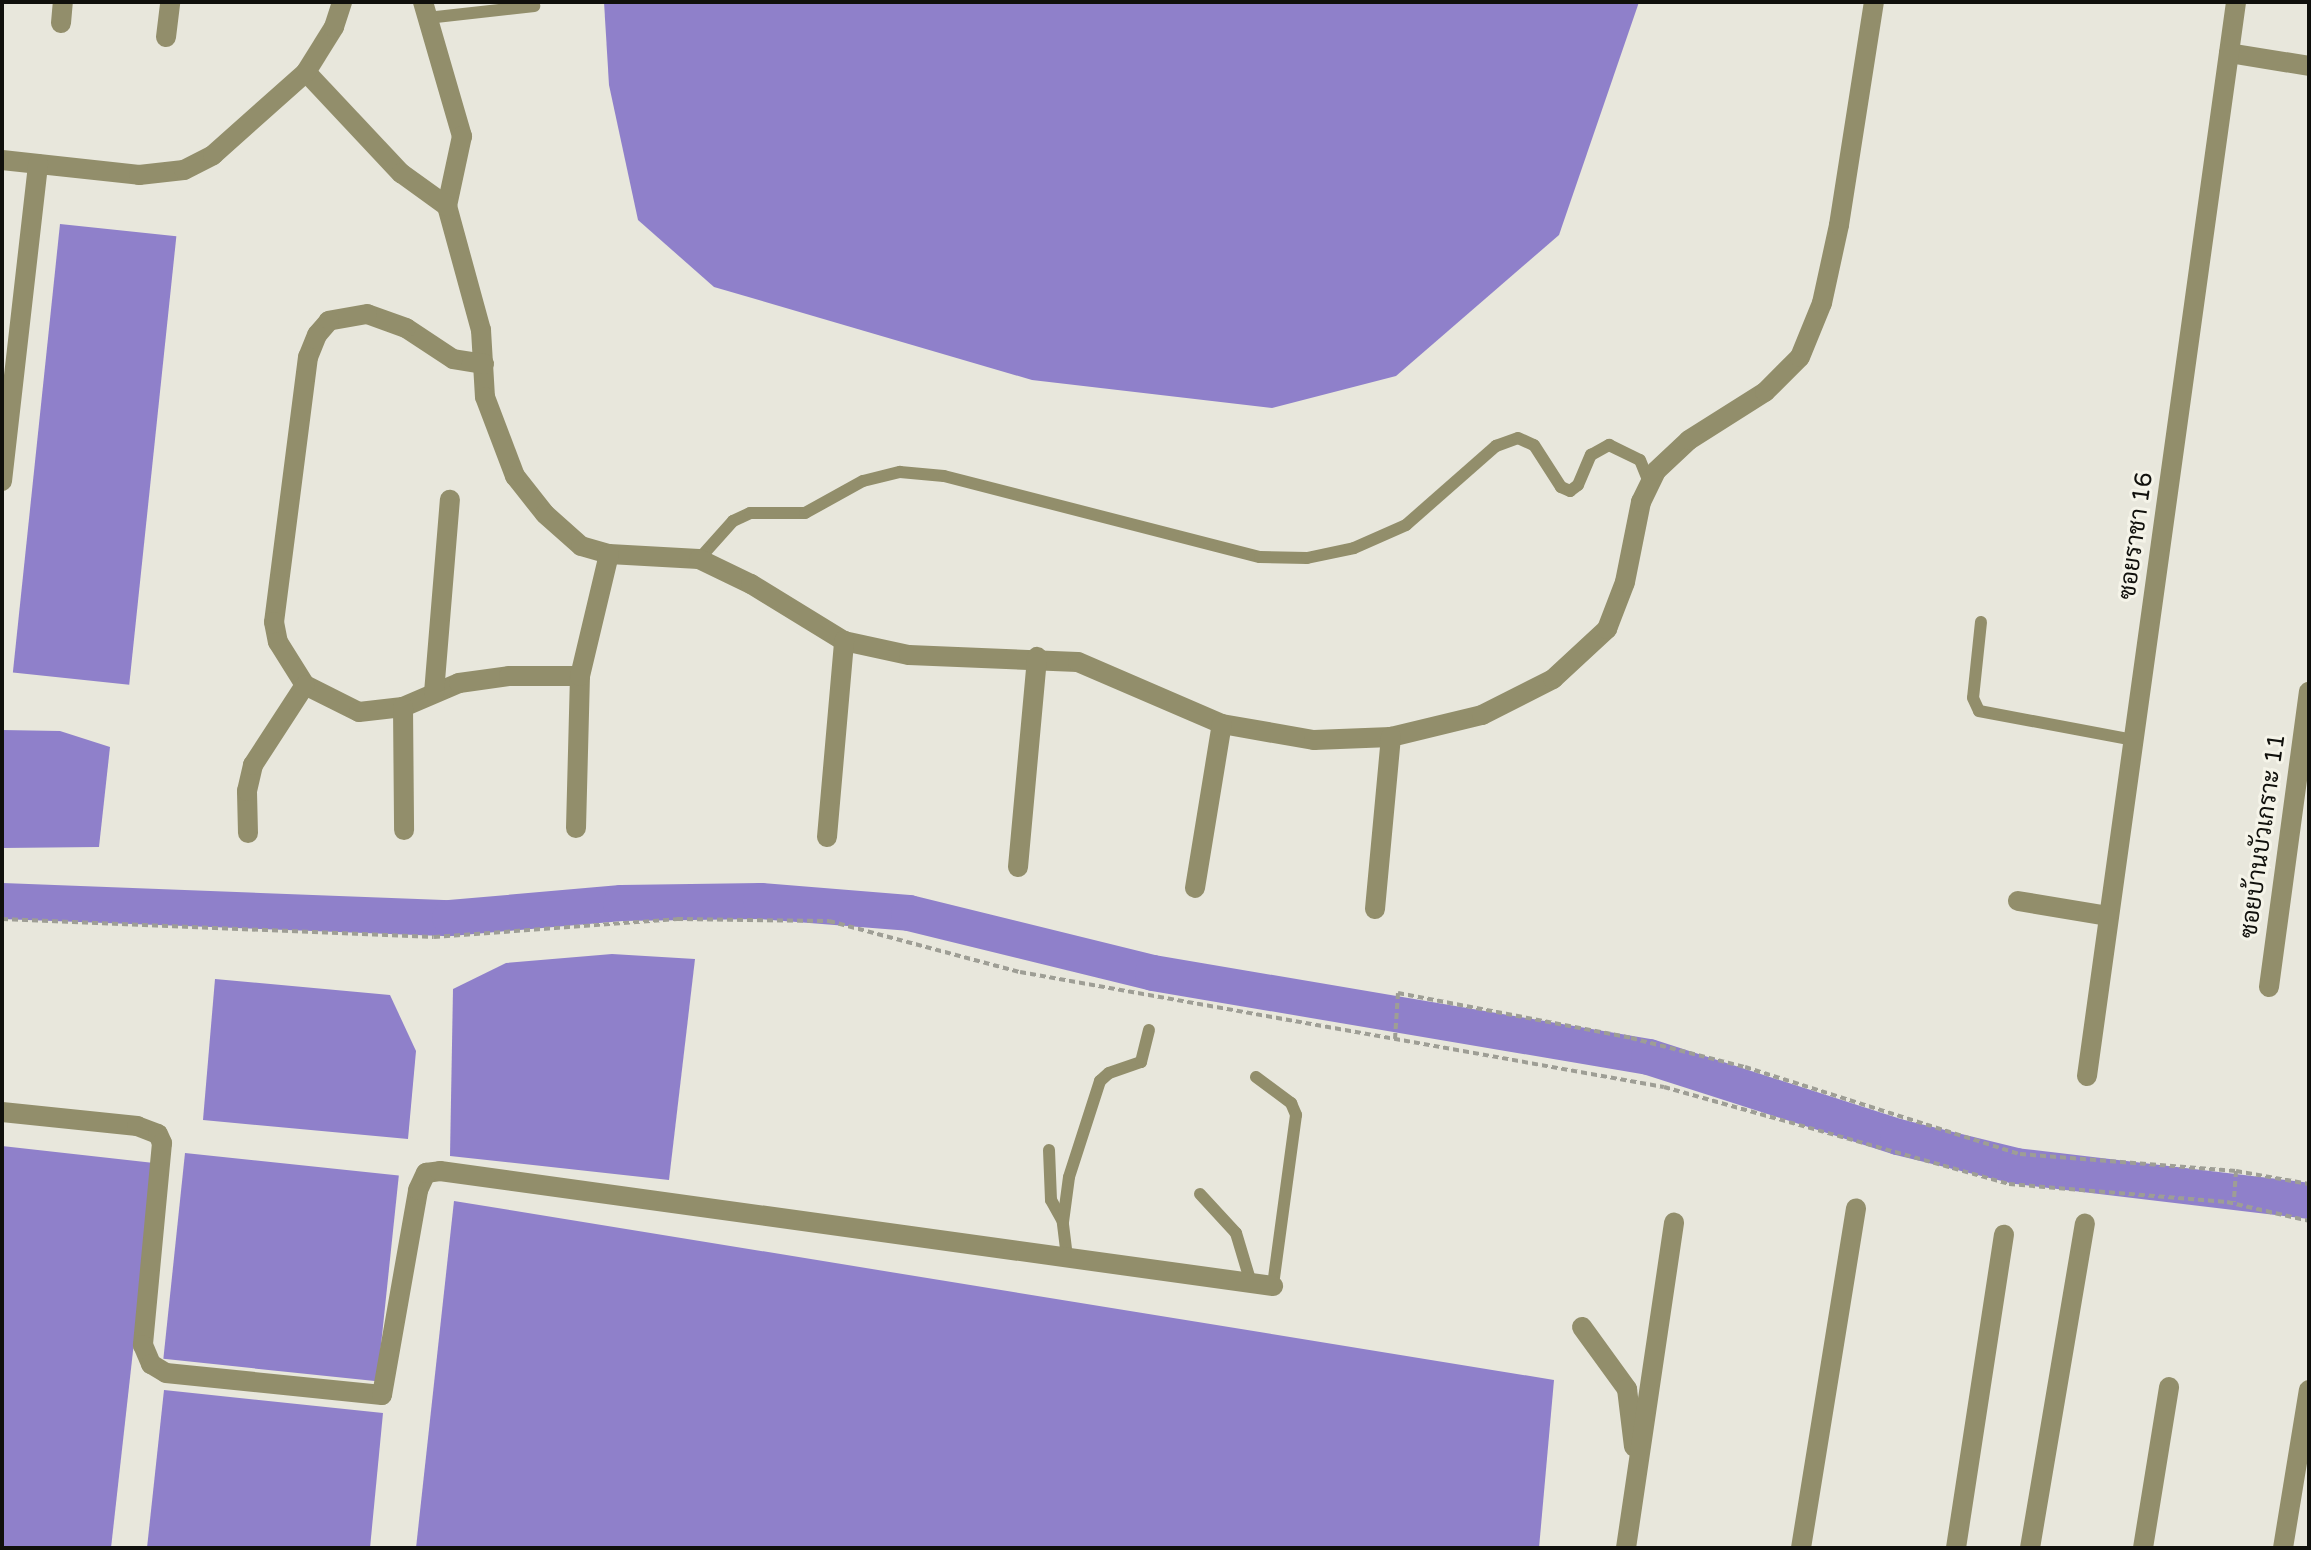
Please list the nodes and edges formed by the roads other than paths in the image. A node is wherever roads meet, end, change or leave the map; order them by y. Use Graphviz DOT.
graph roads {
  1 [pos="63,2"];
  2 [pos="170,2"];
  3 [pos="342,2"];
  4 [pos="1874,2"];
  5 [pos="2236,2"];
  6 [pos="534,6"];
  7 [pos="425,10"];
  8 [pos="61,23"];
  9 [pos="166,37"];
  10 [pos="2229,53"];
  11 [pos="2309,66"];
  12 [pos="306,72"];
  13 [pos="2,160"];
  14 [pos="38,164"];
  15 [pos="447,206"];
  16 [pos="484,364"];
  17 [pos="2,481"];
  18 [pos="1649,482"];
  19 [pos="450,500"];
  20 [pos="609,554"];
  21 [pos="699,559"];
  22 [pos="1981,622"];
  23 [pos="844,641"];
  24 [pos="1037,657"];
  25 [pos="580,676"];
  26 [pos="305,685"];
  27 [pos="2309,692"];
  28 [pos="434,693"];
  29 [pos="403,707"];
  30 [pos="1222,724"];
  31 [pos="1391,737"];
  32 [pos="2134,740"];
  33 [pos="576,828"];
  34 [pos="404,830"];
  35 [pos="248,833"];
  36 [pos="827,837"];
  37 [pos="1018,867"];
  38 [pos="1195,888"];
  39 [pos="2018,901"];
  40 [pos="1375,909"];
  41 [pos="2109,916"];
  42 [pos="2269,987"];
  43 [pos="1149,1030"];
  44 [pos="2087,1076"];
  45 [pos="1256,1077"];
  46 [pos="2,1112"];
  47 [pos="1049,1150"];
  48 [pos="1200,1194"];
  49 [pos="1856,1208"];
  50 [pos="1063,1222"];
  51 [pos="1674,1223"];
  52 [pos="2085,1224"];
  53 [pos="2004,1235"];
  54 [pos="1067,1257"];
  55 [pos="1251,1283"];
  56 [pos="1273,1286"];
  57 [pos="1582,1327"];
  58 [pos="2169,1387"];
  59 [pos="2309,1390"];
  60 [pos="1637,1471"];
  61 [pos="2300,1501"];
  62 [pos="1626,1548"];
  63 [pos="1801,1548"];
  64 [pos="1956,1548"];
  65 [pos="2030,1548"];
  66 [pos="2143,1548"];
  67 [pos="2283,1548"];
  1 -- 8 [label="street"];
  2 -- 9 [label="street"];
  3 -- 12 [label="street"];
  4 -- 18 [label="street"];
  5 -- 10 [label="street, ซอยราชา 16"];
  6 -- 7 [label="lane"];
  7 -- 15 [label="street"];
  10 -- 11 [label="street"];
  10 -- 32 [label="street, ซอยราชา 16"];
  12 -- 14 [label="street"];
  12 -- 15 [label="street"];
  13 -- 14 [label="street"];
  14 -- 17 [label="street"];
  15 -- 16 [label="street"];
  16 -- 20 [label="street"];
  16 -- 26 [label="street"];
  18 -- 21 [label="lane"];
  18 -- 31 [label="street"];
  19 -- 28 [label="street"];
  20 -- 21 [label="street"];
  20 -- 25 [label="street"];
  21 -- 23 [label="street"];
  22 -- 32 [label="lane"];
  23 -- 24 [label="street"];
  23 -- 36 [label="street"];
  24 -- 30 [label="street"];
  24 -- 37 [label="street"];
  25 -- 28 [label="street"];
  25 -- 33 [label="street"];
  26 -- 29 [label="street"];
  26 -- 35 [label="street"];
  27 -- 42 [label="street, ซอยบ้านบัวเกราะ 11"];
  28 -- 29 [label="street"];
  29 -- 34 [label="street"];
  30 -- 31 [label="street"];
  30 -- 38 [label="street"];
  31 -- 40 [label="street"];
  32 -- 41 [label="street, ซอยราชา 16"];
  39 -- 41 [label="street"];
  41 -- 44 [label="street, ซอยราชา 16"];
  43 -- 50 [label="lane"];
  45 -- 56 [label="lane"];
  46 -- 54 [label="street"];
  47 -- 50 [label="lane"];
  48 -- 55 [label="lane"];
  49 -- 63 [label="street"];
  50 -- 54 [label="lane"];
  51 -- 60 [label="street"];
  52 -- 65 [label="street"];
  53 -- 64 [label="street"];
  54 -- 55 [label="street"];
  55 -- 56 [label="street"];
  57 -- 60 [label="street"];
  58 -- 66 [label="street"];
  59 -- 61 [label="street"];
  60 -- 62 [label="street"];
  61 -- 67 [label="street"];
}
